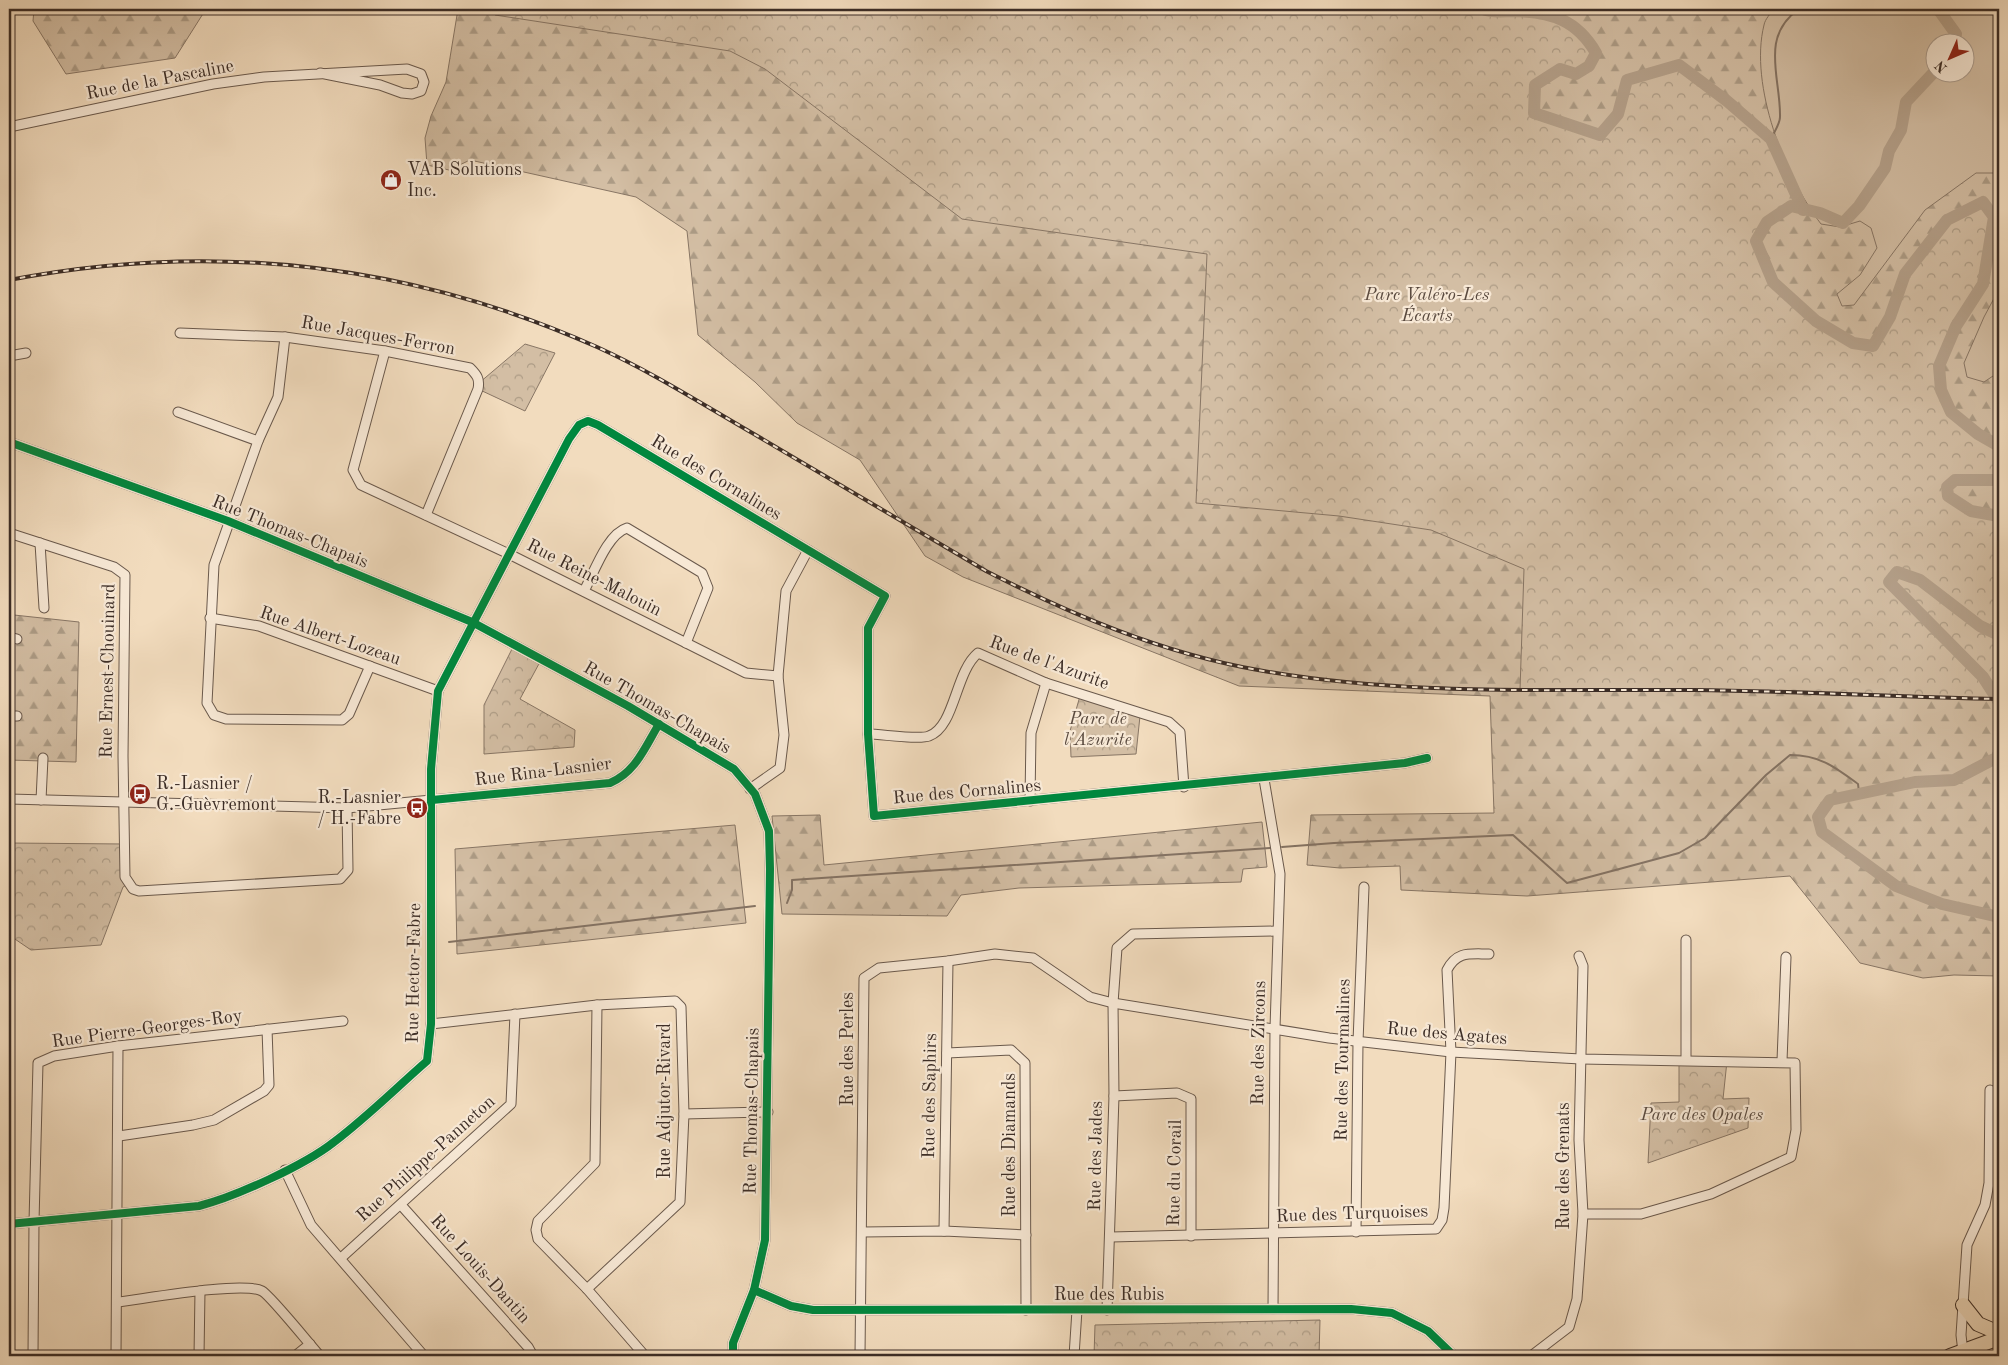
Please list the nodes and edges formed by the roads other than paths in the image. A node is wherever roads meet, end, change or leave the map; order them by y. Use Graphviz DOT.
graph roads {
  1 [pos="320,73"];
  2 [pos="9,127"];
  3 [pos="180,333"];
  4 [pos="285,337"];
  5 [pos="385,351"];
  6 [pos="26,353"];
  7 [pos="9,356"];
  8 [pos="178,412"];
  9 [pos="258,441"];
  10 [pos="9,442"];
  11 [pos="426,515"];
  12 [pos="228,522"];
  13 [pos="9,533"];
  14 [pos="40,543"];
  15 [pos="808,550"];
  16 [pos="509,554"];
  17 [pos="584,592"];
  18 [pos="44,608"];
  19 [pos="210,618"];
  20 [pos="472,622"];
  21 [pos="686,643"];
  22 [pos="370,666"];
  23 [pos="778,676"];
  24 [pos="1046,683"];
  25 [pos="438,691"];
  26 [pos="659,724"];
  27 [pos="868,734"];
  28 [pos="42,758"];
  29 [pos="1427,758"];
  30 [pos="1264,779"];
  31 [pos="1184,786"];
  32 [pos="750,789"];
  33 [pos="9,800"];
  34 [pos="41,800"];
  35 [pos="432,800"];
  36 [pos="1030,801"];
  37 [pos="124,802"];
  38 [pos="347,808"];
  39 [pos="1364,888"];
  40 [pos="1277,931"];
  41 [pos="1686,940"];
  42 [pos="1488,954"];
  43 [pos="1579,956"];
  44 [pos="1786,957"];
  45 [pos="948,962"];
  46 [pos="1113,1003"];
  47 [pos="597,1005"];
  48 [pos="515,1014"];
  49 [pos="343,1021"];
  50 [pos="431,1024"];
  51 [pos="1275,1028"];
  52 [pos="267,1029"];
  53 [pos="1358,1042"];
  54 [pos="118,1046"];
  55 [pos="1451,1052"];
  56 [pos="947,1053"];
  57 [pos="1581,1059"];
  58 [pos="1686,1060"];
  59 [pos="1782,1061"];
  60 [pos="1990,1090"];
  61 [pos="1114,1096"];
  62 [pos="768,1112"];
  63 [pos="684,1114"];
  64 [pos="119,1136"];
  65 [pos="285,1170"];
  66 [pos="401,1204"];
  67 [pos="117,1214"];
  68 [pos="1583,1214"];
  69 [pos="34,1222"];
  70 [pos="9,1224"];
  71 [pos="944,1231"];
  72 [pos="863,1232"];
  73 [pos="1356,1232"];
  74 [pos="1272,1234"];
  75 [pos="1026,1235"];
  76 [pos="1190,1236"];
  77 [pos="1110,1237"];
  78 [pos="341,1258"];
  79 [pos="587,1289"];
  80 [pos="754,1290"];
  81 [pos="200,1291"];
  82 [pos="118,1302"];
  83 [pos="1963,1305"];
  84 [pos="862,1310"];
  85 [pos="1026,1310"];
  86 [pos="1077,1310"];
  87 [pos="1107,1310"];
  88 [pos="1273,1310"];
  89 [pos="1999,1333"];
  90 [pos="1999,1338"];
  91 [pos="310,1344"];
  92 [pos="1956,1355"];
  93 [pos="33,1356"];
  94 [pos="116,1356"];
  95 [pos="199,1356"];
  96 [pos="295,1356"];
  97 [pos="320,1356"];
  98 [pos="424,1356"];
  99 [pos="533,1356"];
  100 [pos="645,1356"];
  101 [pos="733,1356"];
  102 [pos="860,1356"];
  103 [pos="1074,1356"];
  104 [pos="1454,1356"];
  105 [pos="1531,1356"];
  1 -- 1 [label="street, Rue de la Pascaline"];
  1 -- 2 [label="street, Rue de la Pascaline"];
  3 -- 4 [label="street, Rue Jacques-Ferron"];
  4 -- 5 [label="street, Rue Jacques-Ferron"];
  4 -- 9 [label="street"];
  5 -- 11 [label="street, Rue Reine-Malouin"];
  5 -- 11 [label="street, Rue Jacques-Ferron"];
  6 -- 7 [label="street"];
  8 -- 9 [label="street"];
  9 -- 12 [label="street"];
  10 -- 12 [label="street, Rue Thomas-Chapais"];
  11 -- 16 [label="street, Rue Reine-Malouin"];
  12 -- 19 [label="street"];
  12 -- 20 [label="street, Rue Thomas-Chapais"];
  13 -- 14 [label="street, Rue Ernest-Chouinard"];
  14 -- 18 [label="street"];
  14 -- 37 [label="street, Rue Ernest-Chouinard"];
  15 -- 16 [label="street, Rue des Cornalines"];
  15 -- 23 [label="street"];
  15 -- 27 [label="street, Rue des Cornalines"];
  16 -- 17 [label="street, Rue Reine-Malouin"];
  16 -- 20 [label="street, Rue Hector-Fabre"];
  17 -- 21 [label="street, Rue Reine-Malouin"];
  17 -- 21 [label="street"];
  19 -- 22 [label="street, Rue Albert-Lozeau"];
  19 -- 22 [label="street"];
  20 -- 25 [label="street, Rue Hector-Fabre"];
  20 -- 26 [label="street, Rue Thomas-Chapais"];
  21 -- 23 [label="street, Rue Reine-Malouin"];
  22 -- 25 [label="street, Rue Albert-Lozeau"];
  23 -- 32 [label="street"];
  24 -- 27 [label="street, Rue de l'Azurite"];
  24 -- 31 [label="street, Rue de l'Azurite"];
  24 -- 36 [label="street"];
  25 -- 35 [label="street, Rue Hector-Fabre"];
  26 -- 32 [label="street, Rue Thomas-Chapais"];
  26 -- 35 [label="street, Rue Rina-Lasnier"];
  27 -- 36 [label="street, Rue des Cornalines"];
  28 -- 34 [label="street"];
  29 -- 30 [label="street, Rue des Cornalines"];
  30 -- 31 [label="street, Rue des Cornalines"];
  30 -- 40 [label="street, Rue des Zircons"];
  31 -- 36 [label="street, Rue des Cornalines"];
  32 -- 62 [label="street, Rue Thomas-Chapais"];
  33 -- 34 [label="street, Rue Rina-Lasnier"];
  34 -- 37 [label="street, Rue Rina-Lasnier"];
  35 -- 38 [label="street, Rue Rina-Lasnier"];
  35 -- 50 [label="street, Rue Hector-Fabre"];
  37 -- 38 [label="street, Rue Rina-Lasnier"];
  37 -- 38 [label="street"];
  39 -- 53 [label="street, Rue des Tourmalines"];
  40 -- 46 [label="street, Rue des Jades"];
  40 -- 51 [label="street, Rue des Zircons"];
  41 -- 58 [label="street"];
  42 -- 55 [label="street, Rue des Turquoises"];
  43 -- 57 [label="street, Rue des Grenats"];
  44 -- 59 [label="street"];
  45 -- 46 [label="street, Rue des Perles"];
  45 -- 56 [label="street, Rue des Saphirs"];
  45 -- 72 [label="street, Rue des Perles"];
  46 -- 51 [label="street, Rue des Agates"];
  46 -- 61 [label="street, Rue des Jades"];
  47 -- 48 [label="street, Rue Adjutor-Rivard"];
  47 -- 63 [label="street, Rue Adjutor-Rivard"];
  47 -- 79 [label="street"];
  48 -- 50 [label="street, Rue Adjutor-Rivard"];
  48 -- 66 [label="street, Rue Philippe-Panneton"];
  49 -- 52 [label="street, Rue Pierre-Georges-Roy"];
  50 -- 65 [label="street, Rue Hector-Fabre"];
  51 -- 53 [label="street, Rue des Agates"];
  51 -- 74 [label="street, Rue des Zircons"];
  52 -- 54 [label="street, Rue Pierre-Georges-Roy"];
  52 -- 64 [label="street"];
  53 -- 55 [label="street, Rue des Agates"];
  53 -- 73 [label="street, Rue des Tourmalines"];
  54 -- 64 [label="street"];
  54 -- 69 [label="street, Rue Pierre-Georges-Roy"];
  55 -- 57 [label="street, Rue des Agates"];
  55 -- 73 [label="street, Rue des Turquoises"];
  56 -- 71 [label="street, Rue des Saphirs"];
  56 -- 75 [label="street, Rue des Diamands"];
  57 -- 58 [label="street, Rue des Agates"];
  57 -- 68 [label="street, Rue des Grenats"];
  58 -- 59 [label="street, Rue des Agates"];
  59 -- 68 [label="street"];
  60 -- 83 [label="street"];
  61 -- 76 [label="street, Rue du Corail"];
  61 -- 77 [label="street, Rue des Jades"];
  62 -- 63 [label="street"];
  62 -- 80 [label="street, Rue Thomas-Chapais"];
  63 -- 79 [label="street, Rue Adjutor-Rivard"];
  64 -- 67 [label="street"];
  65 -- 67 [label="street, Rue Hector-Fabre"];
  65 -- 78 [label="street"];
  66 -- 78 [label="street, Rue Philippe-Panneton"];
  66 -- 99 [label="street, Rue Louis-Dantin"];
  67 -- 69 [label="street, Rue Hector-Fabre"];
  67 -- 82 [label="street"];
  68 -- 105 [label="street, Rue des Grenats"];
  69 -- 70 [label="street, Rue Hector-Fabre"];
  69 -- 93 [label="street, Rue Pierre-Georges-Roy"];
  71 -- 72 [label="street"];
  71 -- 75 [label="street"];
  72 -- 84 [label="street, Rue des Perles"];
  73 -- 74 [label="street, Rue des Turquoises"];
  74 -- 76 [label="street, Rue des Turquoises"];
  74 -- 88 [label="street, Rue des Zircons"];
  75 -- 85 [label="street, Rue des Diamands"];
  76 -- 77 [label="street, Rue des Turquoises"];
  77 -- 87 [label="street, Rue des Jades"];
  78 -- 98 [label="street"];
  79 -- 100 [label="street"];
  80 -- 84 [label="street, Rue des Rubis"];
  80 -- 101 [label="street, Rue Thomas-Chapais"];
  81 -- 82 [label="street"];
  81 -- 91 [label="street"];
  81 -- 95 [label="street"];
  82 -- 94 [label="street"];
  83 -- 89 [label="main road"];
  83 -- 92 [label="street"];
  84 -- 85 [label="street, Rue des Rubis"];
  84 -- 102 [label="street, Rue des Perles"];
  85 -- 86 [label="street, Rue des Rubis"];
  86 -- 87 [label="street, Rue des Rubis"];
  86 -- 103 [label="street"];
  87 -- 88 [label="street, Rue des Rubis"];
  88 -- 104 [label="street, Rue des Rubis"];
  90 -- 92 [label="main road"];
  91 -- 96 [label="street"];
  91 -- 97 [label="street"];
}
